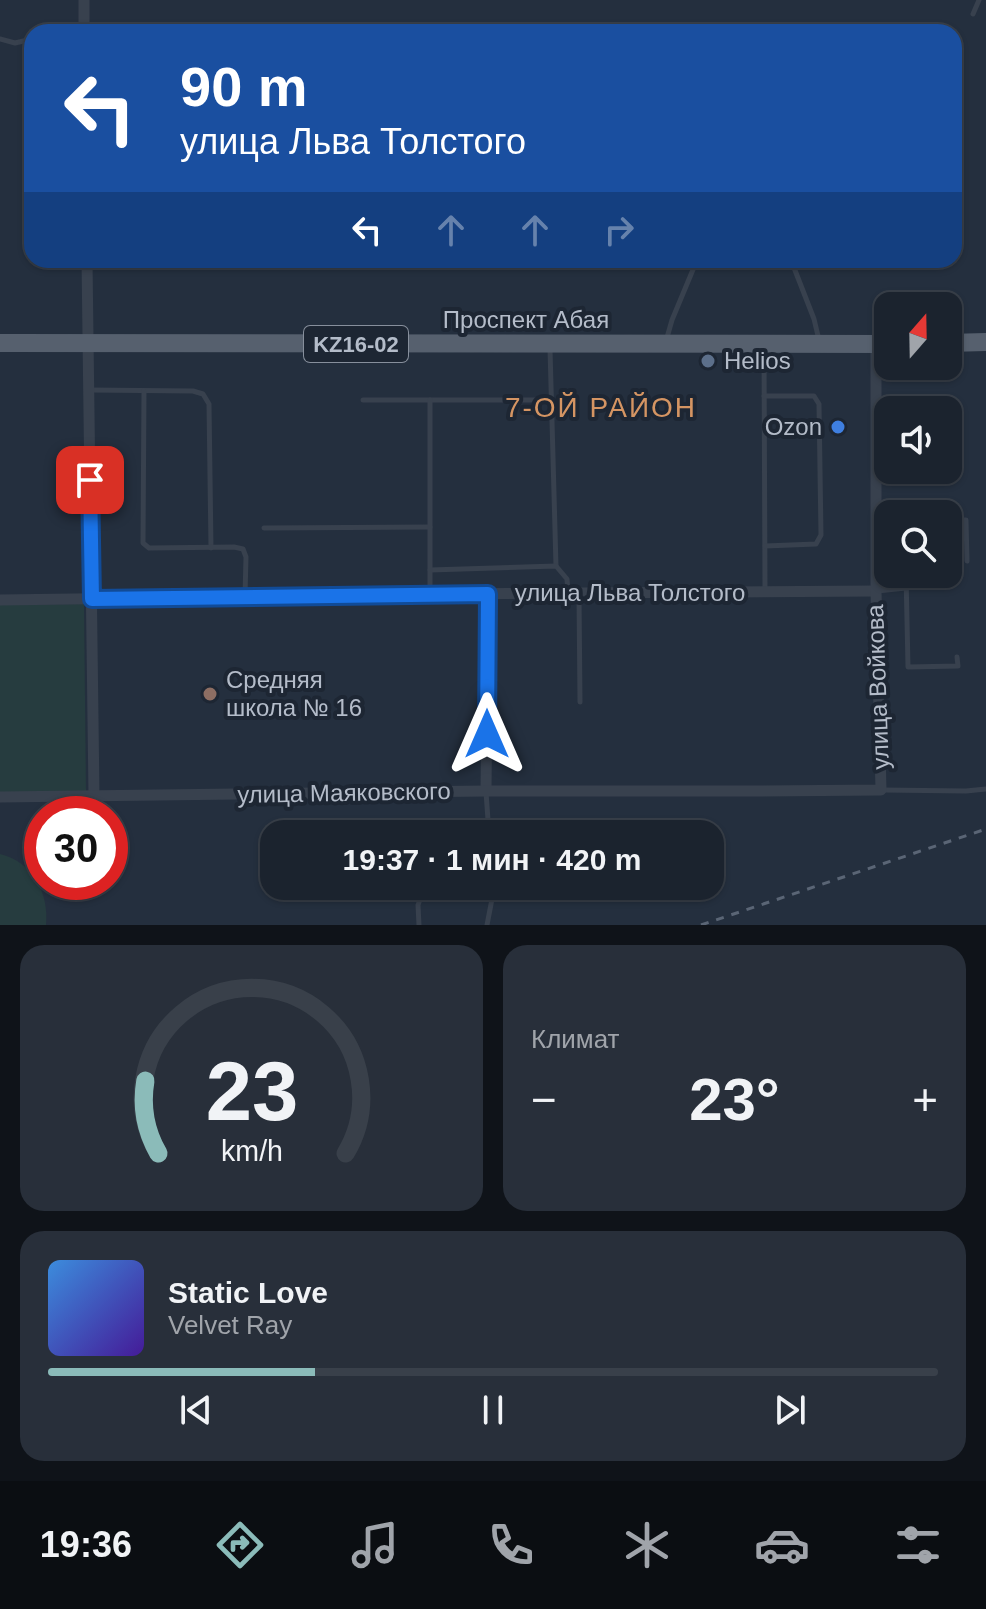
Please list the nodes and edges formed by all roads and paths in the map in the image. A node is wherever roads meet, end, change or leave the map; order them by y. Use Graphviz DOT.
graph roads {
  1 [pos="84,0"];
  2 [pos="979,0"];
  3 [pos="973,14"];
  4 [pos="84,24"];
  5 [pos="0,39"];
  6 [pos="24,41"];
  7 [pos="87,268"];
  8 [pos="694,268"];
  9 [pos="794,268"];
  10 [pos="986,342"];
  11 [pos="0,343"];
  12 [pos="88,343"];
  13 [pos="962,343"];
  14 [pos="550,344"];
  15 [pos="665,344"];
  16 [pos="764,344"];
  17 [pos="820,344"];
  18 [pos="874,344"];
  19 [pos="882,380"];
  20 [pos="89,390"];
  21 [pos="144,391"];
  22 [pos="764,396"];
  23 [pos="363,400"];
  24 [pos="430,400"];
  25 [pos="552,400"];
  26 [pos="882,500"];
  27 [pos="962,520"];
  28 [pos="430,527"];
  29 [pos="264,528"];
  30 [pos="765,546"];
  31 [pos="211,548"];
  32 [pos="967,561"];
  33 [pos="556,566"];
  34 [pos="430,570"];
  35 [pos="876,588"];
  36 [pos="907,588"];
  37 [pos="876,591"];
  38 [pos="765,592"];
  39 [pos="430,594"];
  40 [pos="488,594"];
  41 [pos="574,594"];
  42 [pos="245,597"];
  43 [pos="92,599"];
  44 [pos="0,600"];
  45 [pos="957,657"];
  46 [pos="580,702"];
  47 [pos="986,789"];
  48 [pos="881,790"];
  49 [pos="486,791"];
  50 [pos="94,796"];
  51 [pos="0,797"];
  52 [pos="24,797"];
  53 [pos="488,820"];
  54 [pos="420,900"];
  55 [pos="492,900"];
  56 [pos="419,925"];
  57 [pos="487,925"];
  1 -- 4 [label="street"];
  2 -- 3 [label="lane"];
  5 -- 6 [label="lane"];
  7 -- 12 [label="street"];
  8 -- 15 [label="lane"];
  9 -- 17 [label="lane"];
  10 -- 13 [label="main road"];
  11 -- 12 [label="main road, Проспект Абая / KZ16-02"];
  12 -- 14 [label="main road, Проспект Абая / KZ16-02"];
  12 -- 20 [label="street"];
  14 -- 15 [label="main road, Проспект Абая / KZ16-02"];
  14 -- 25 [label="lane"];
  15 -- 16 [label="main road, Проспект Абая / KZ16-02"];
  16 -- 17 [label="main road, KZ16-02"];
  16 -- 22 [label="lane"];
  17 -- 18 [label="main road, KZ16-02"];
  19 -- 26 [label="street, улица Войкова"];
  20 -- 21 [label="lane"];
  20 -- 43 [label="street"];
  21 -- 31 [label="lane"];
  21 -- 31 [label="lane"];
  22 -- 30 [label="lane"];
  22 -- 30 [label="lane"];
  23 -- 24 [label="lane"];
  24 -- 25 [label="lane"];
  24 -- 28 [label="lane"];
  25 -- 33 [label="lane"];
  27 -- 32 [label="lane"];
  28 -- 29 [label="lane"];
  28 -- 34 [label="lane"];
  30 -- 38 [label="lane"];
  31 -- 42 [label="lane"];
  33 -- 34 [label="lane"];
  33 -- 41 [label="lane"];
  34 -- 39 [label="lane"];
  35 -- 37 [label="street, улица Войкова"];
  36 -- 37 [label="lane"];
  36 -- 45 [label="lane"];
  37 -- 38 [label="street, улица Льва Толстого"];
  37 -- 48 [label="street, улица Войкова"];
  38 -- 41 [label="street, улица Льва Толстого"];
  39 -- 40 [label="street, улица Льва Толстого"];
  39 -- 42 [label="street, улица Льва Толстого"];
  40 -- 41 [label="street, улица Льва Толстого"];
  40 -- 49 [label="street"];
  41 -- 46 [label="lane"];
  42 -- 43 [label="street, улица Льва Толстого"];
  43 -- 44 [label="street, улица Льва Толстого"];
  43 -- 50 [label="street"];
  47 -- 48 [label="lane"];
  48 -- 49 [label="street, улица Маяковского"];
  49 -- 50 [label="street, улица Маяковского"];
  49 -- 53 [label="lane"];
  51 -- 52 [label="street, улица Маяковского"];
  54 -- 56 [label="lane"];
  55 -- 57 [label="lane"];
}
